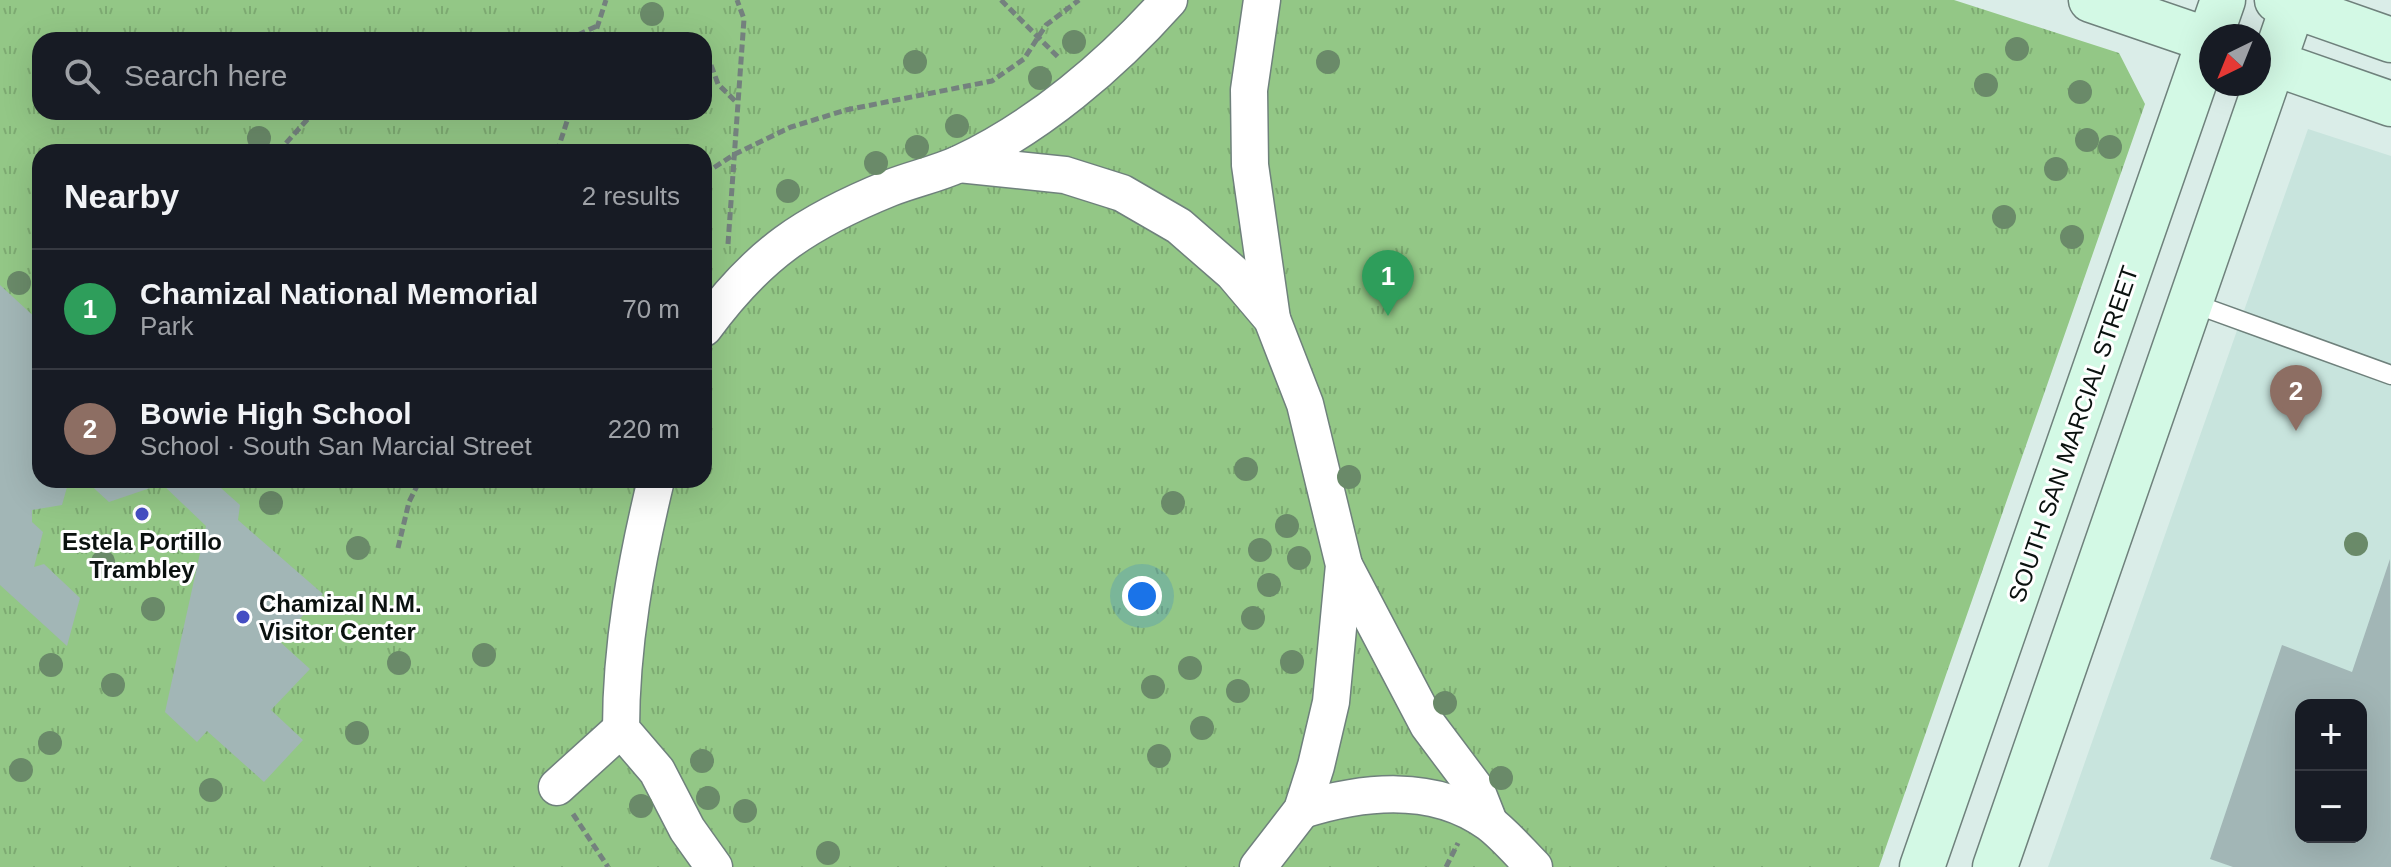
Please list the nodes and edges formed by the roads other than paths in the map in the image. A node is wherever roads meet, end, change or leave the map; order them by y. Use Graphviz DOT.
graph roads {
  1 [pos="1169,0"];
  2 [pos="1262,0"];
  3 [pos="2091,0"];
  4 [pos="2223,0"];
  5 [pos="2285,3"];
  6 [pos="2215,24"];
  7 [pos="2199,37"];
  8 [pos="2391,40"];
  9 [pos="2271,43"];
  10 [pos="2271,62"];
  11 [pos="2199,73"];
  12 [pos="2254,96"];
  13 [pos="2391,104"];
  14 [pos="959,164"];
  15 [pos="2192,303"];
  16 [pos="712,317"];
  17 [pos="1272,319"];
  18 [pos="2391,375"];
  19 [pos="654,488"];
  20 [pos="1344,565"];
  21 [pos="621,729"];
  22 [pos="557,787"];
  23 [pos="1302,810"];
  24 [pos="1489,822"];
  25 [pos="714,867"];
  26 [pos="1258,867"];
  27 [pos="1534,867"];
  28 [pos="1922,867"];
  29 [pos="1995,867"];
  1 -- 14 [label="street"];
  2 -- 17 [label="street"];
  3 -- 7 [label="street"];
  4 -- 6 [label="street, SOUTH SAN MARCIAL STREET"];
  5 -- 8 [label="street"];
  5 -- 9 [label="street"];
  10 -- 13 [label="street"];
  11 -- 28 [label="street, SOUTH SAN MARCIAL STREET"];
  12 -- 15 [label="street"];
  14 -- 16 [label="street"];
  14 -- 17 [label="street"];
  15 -- 18 [label="lane"];
  15 -- 29 [label="street"];
  17 -- 20 [label="street"];
  19 -- 21 [label="street"];
  20 -- 23 [label="street"];
  20 -- 24 [label="street"];
  21 -- 22 [label="street"];
  21 -- 25 [label="street"];
  23 -- 24 [label="street"];
  23 -- 26 [label="street"];
  24 -- 27 [label="street"];
}
